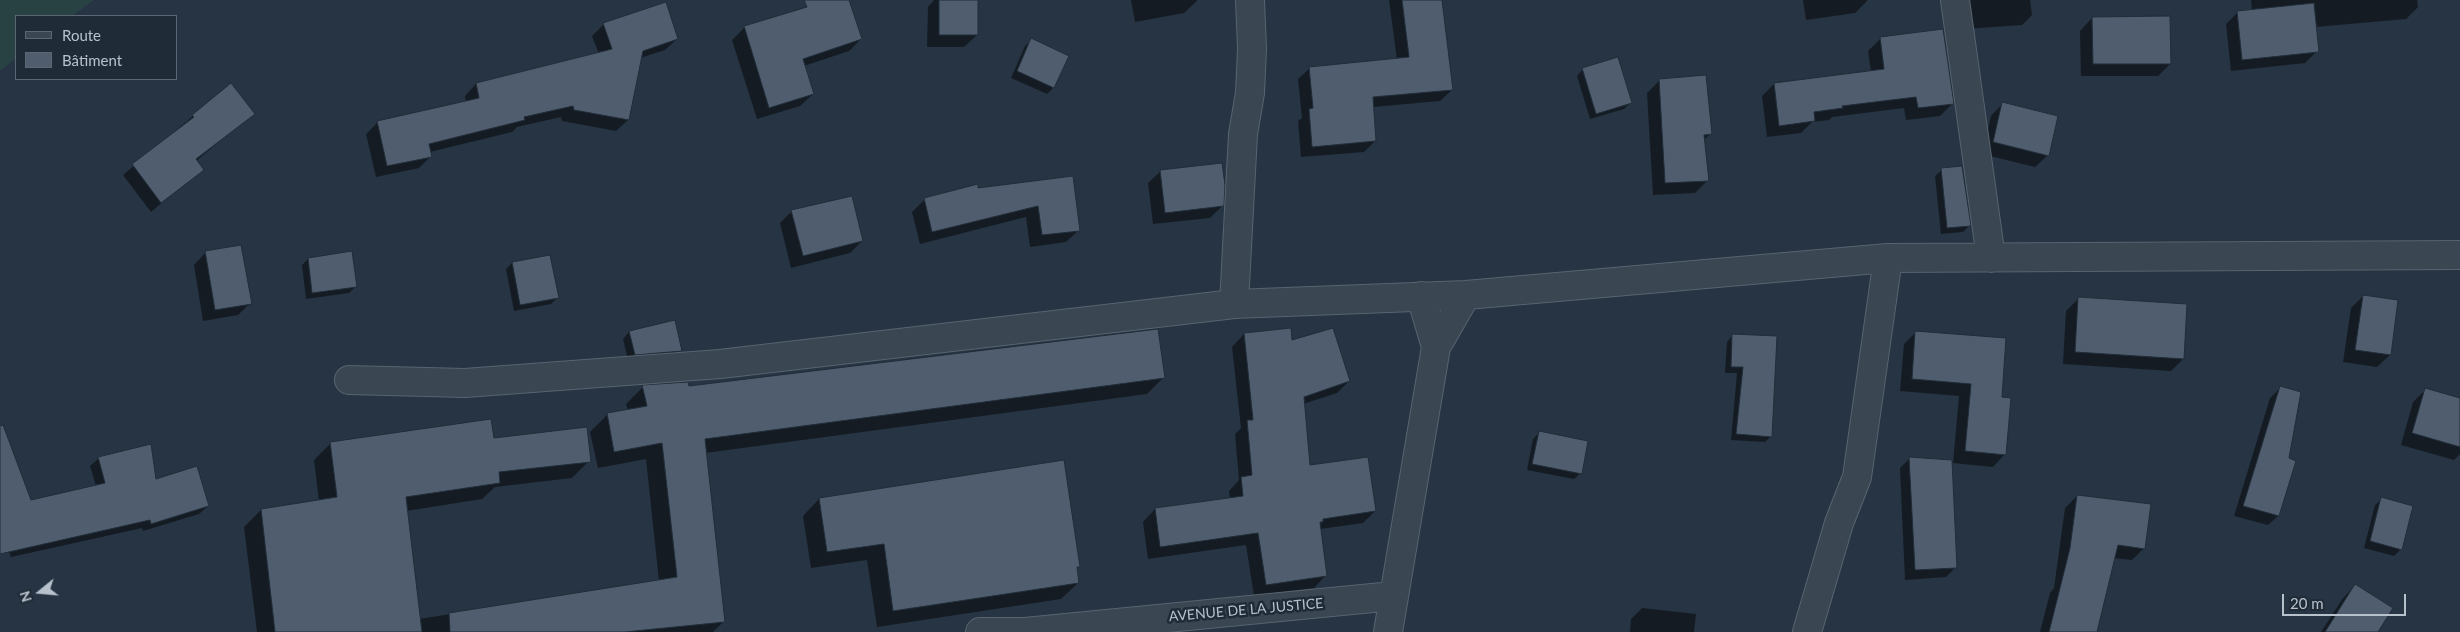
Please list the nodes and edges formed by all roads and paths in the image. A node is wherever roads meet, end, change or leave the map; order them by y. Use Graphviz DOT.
graph roads {
  1 [pos="1250,0"];
  2 [pos="1955,0"];
  3 [pos="2460,255"];
  4 [pos="1888,258"];
  5 [pos="1991,258"];
  6 [pos="1421,296"];
  7 [pos="1466,296"];
  8 [pos="1234,304"];
  9 [pos="1436,347"];
  10 [pos="349,380"];
  11 [pos="1393,596"];
  12 [pos="980,632"];
  13 [pos="1388,632"];
  14 [pos="1807,632"];
  1 -- 8 [label="street"];
  2 -- 5 [label="street"];
  3 -- 5 [label="street"];
  4 -- 5 [label="street"];
  4 -- 7 [label="street"];
  4 -- 14 [label="street"];
  6 -- 7 [label="street"];
  6 -- 8 [label="street"];
  6 -- 9 [label="street"];
  7 -- 9 [label="street"];
  8 -- 10 [label="street"];
  9 -- 11 [label="street"];
  11 -- 12 [label="street, AVENUE DE LA JUSTICE"];
  11 -- 13 [label="street"];
}
